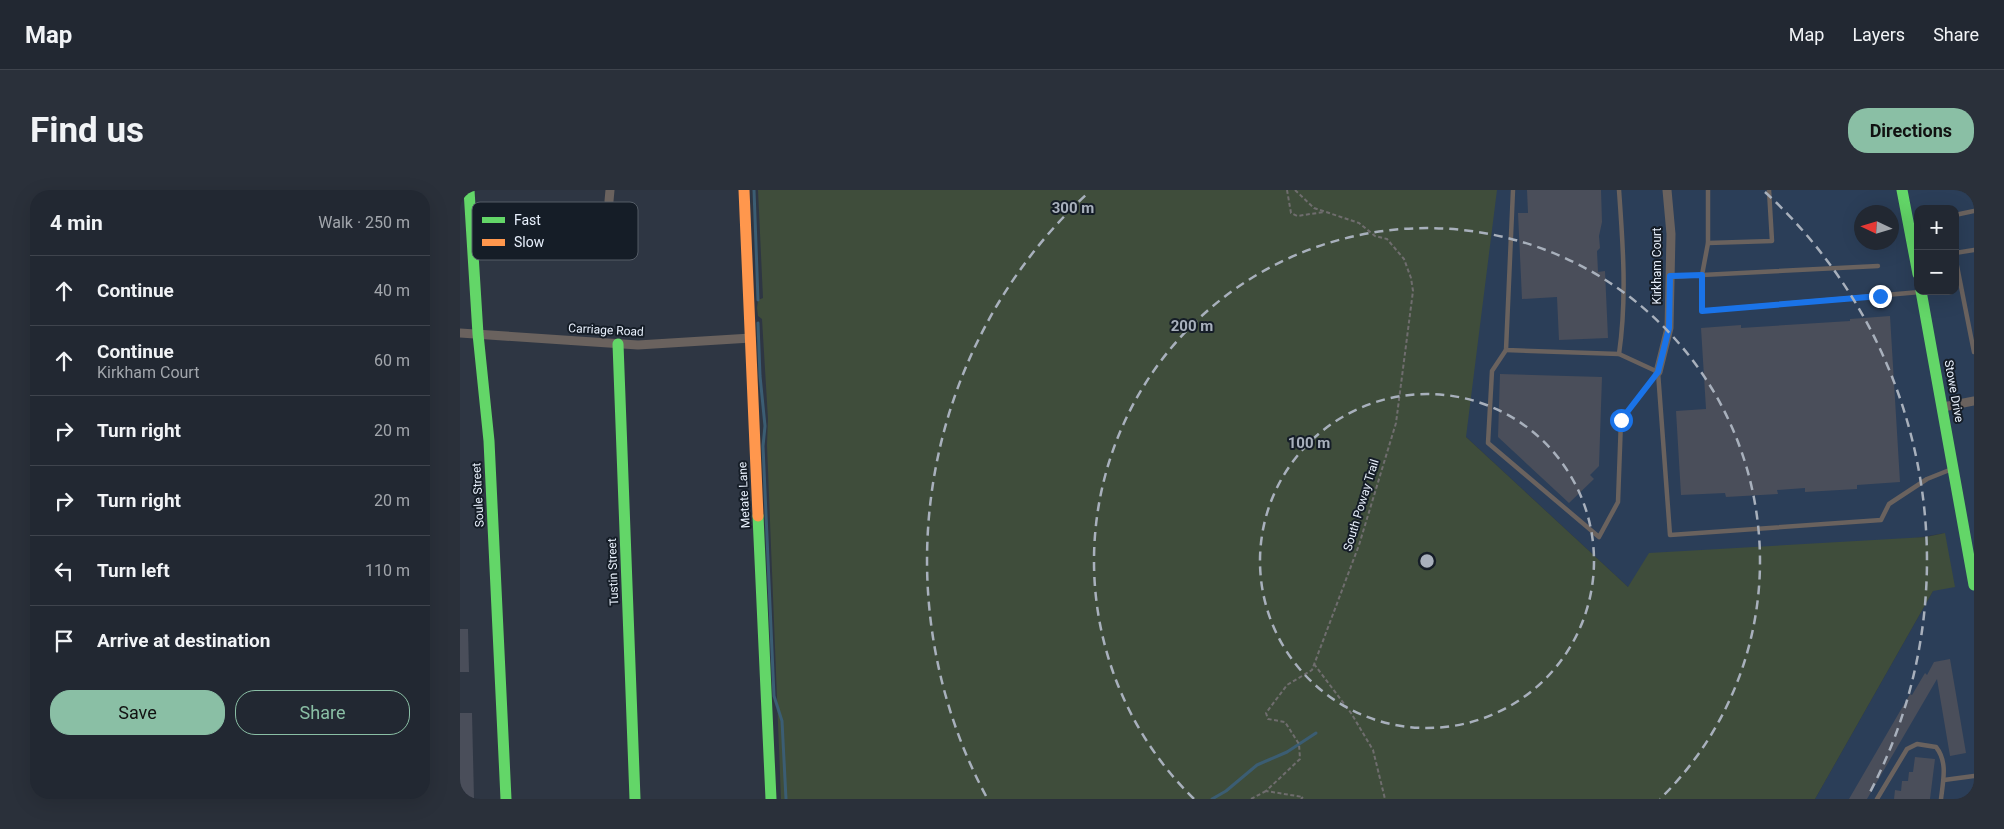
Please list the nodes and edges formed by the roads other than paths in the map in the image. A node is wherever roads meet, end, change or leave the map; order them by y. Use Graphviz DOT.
graph roads {
  1 [pos="469,190"];
  2 [pos="610,190"];
  3 [pos="744,190"];
  4 [pos="1513,190"];
  5 [pos="1619,190"];
  6 [pos="1667,190"];
  7 [pos="1708,190"];
  8 [pos="1769,190"];
  9 [pos="1902,190"];
  10 [pos="609,201"];
  11 [pos="1974,212"];
  12 [pos="1959,214"];
  13 [pos="1913,223"];
  14 [pos="472,238"];
  15 [pos="1708,244"];
  16 [pos="1915,250"];
  17 [pos="1974,250"];
  18 [pos="1959,253"];
  19 [pos="473,260"];
  20 [pos="1878,266"];
  21 [pos="1702,275"];
  22 [pos="1959,275"];
  23 [pos="1670,276"];
  24 [pos="1914,293"];
  25 [pos="1922,295"];
  26 [pos="460,333"];
  27 [pos="478,334"];
  28 [pos="751,338"];
  29 [pos="618,344"];
  30 [pos="1506,350"];
  31 [pos="1974,352"];
  32 [pos="1619,354"];
  33 [pos="1658,372"];
  34 [pos="1974,401"];
  35 [pos="1943,407"];
  36 [pos="1954,468"];
  37 [pos="1974,585"];
  38 [pos="1974,776"];
  39 [pos="1944,780"];
  40 [pos="506,799"];
  41 [pos="635,799"];
  42 [pos="771,799"];
  43 [pos="1877,799"];
  44 [pos="1941,799"];
  1 -- 14 [label="street, Soule Street"];
  2 -- 10 [label="street"];
  3 -- 28 [label="street, Metate Lane"];
  4 -- 30 [label="lane"];
  5 -- 32 [label="lane"];
  6 -- 23 [label="street, Kirkham Court"];
  7 -- 15 [label="lane"];
  8 -- 15 [label="lane"];
  9 -- 13 [label="street"];
  11 -- 12 [label="lane"];
  13 -- 16 [label="street"];
  15 -- 21 [label="lane"];
  17 -- 18 [label="lane"];
  19 -- 27 [label="street, Soule Street"];
  20 -- 21 [label="lane"];
  21 -- 23 [label="lane"];
  21 -- 24 [label="lane"];
  22 -- 31 [label="lane"];
  23 -- 33 [label="street, Kirkham Court"];
  25 -- 35 [label="street, Stowe Drive"];
  26 -- 27 [label="street, Carriage Road"];
  27 -- 29 [label="street, Carriage Road"];
  27 -- 40 [label="street, Soule Street"];
  28 -- 29 [label="street, Carriage Road"];
  28 -- 42 [label="street, Metate Lane"];
  29 -- 41 [label="street, Tustin Street"];
  30 -- 32 [label="lane"];
  30 -- 33 [label="lane"];
  32 -- 33 [label="lane"];
  33 -- 36 [label="lane"];
  34 -- 35 [label="street"];
  35 -- 36 [label="street, Stowe Drive"];
  36 -- 37 [label="street, Stowe Drive"];
  38 -- 39 [label="lane"];
  39 -- 43 [label="lane"];
  39 -- 44 [label="lane"];
}
